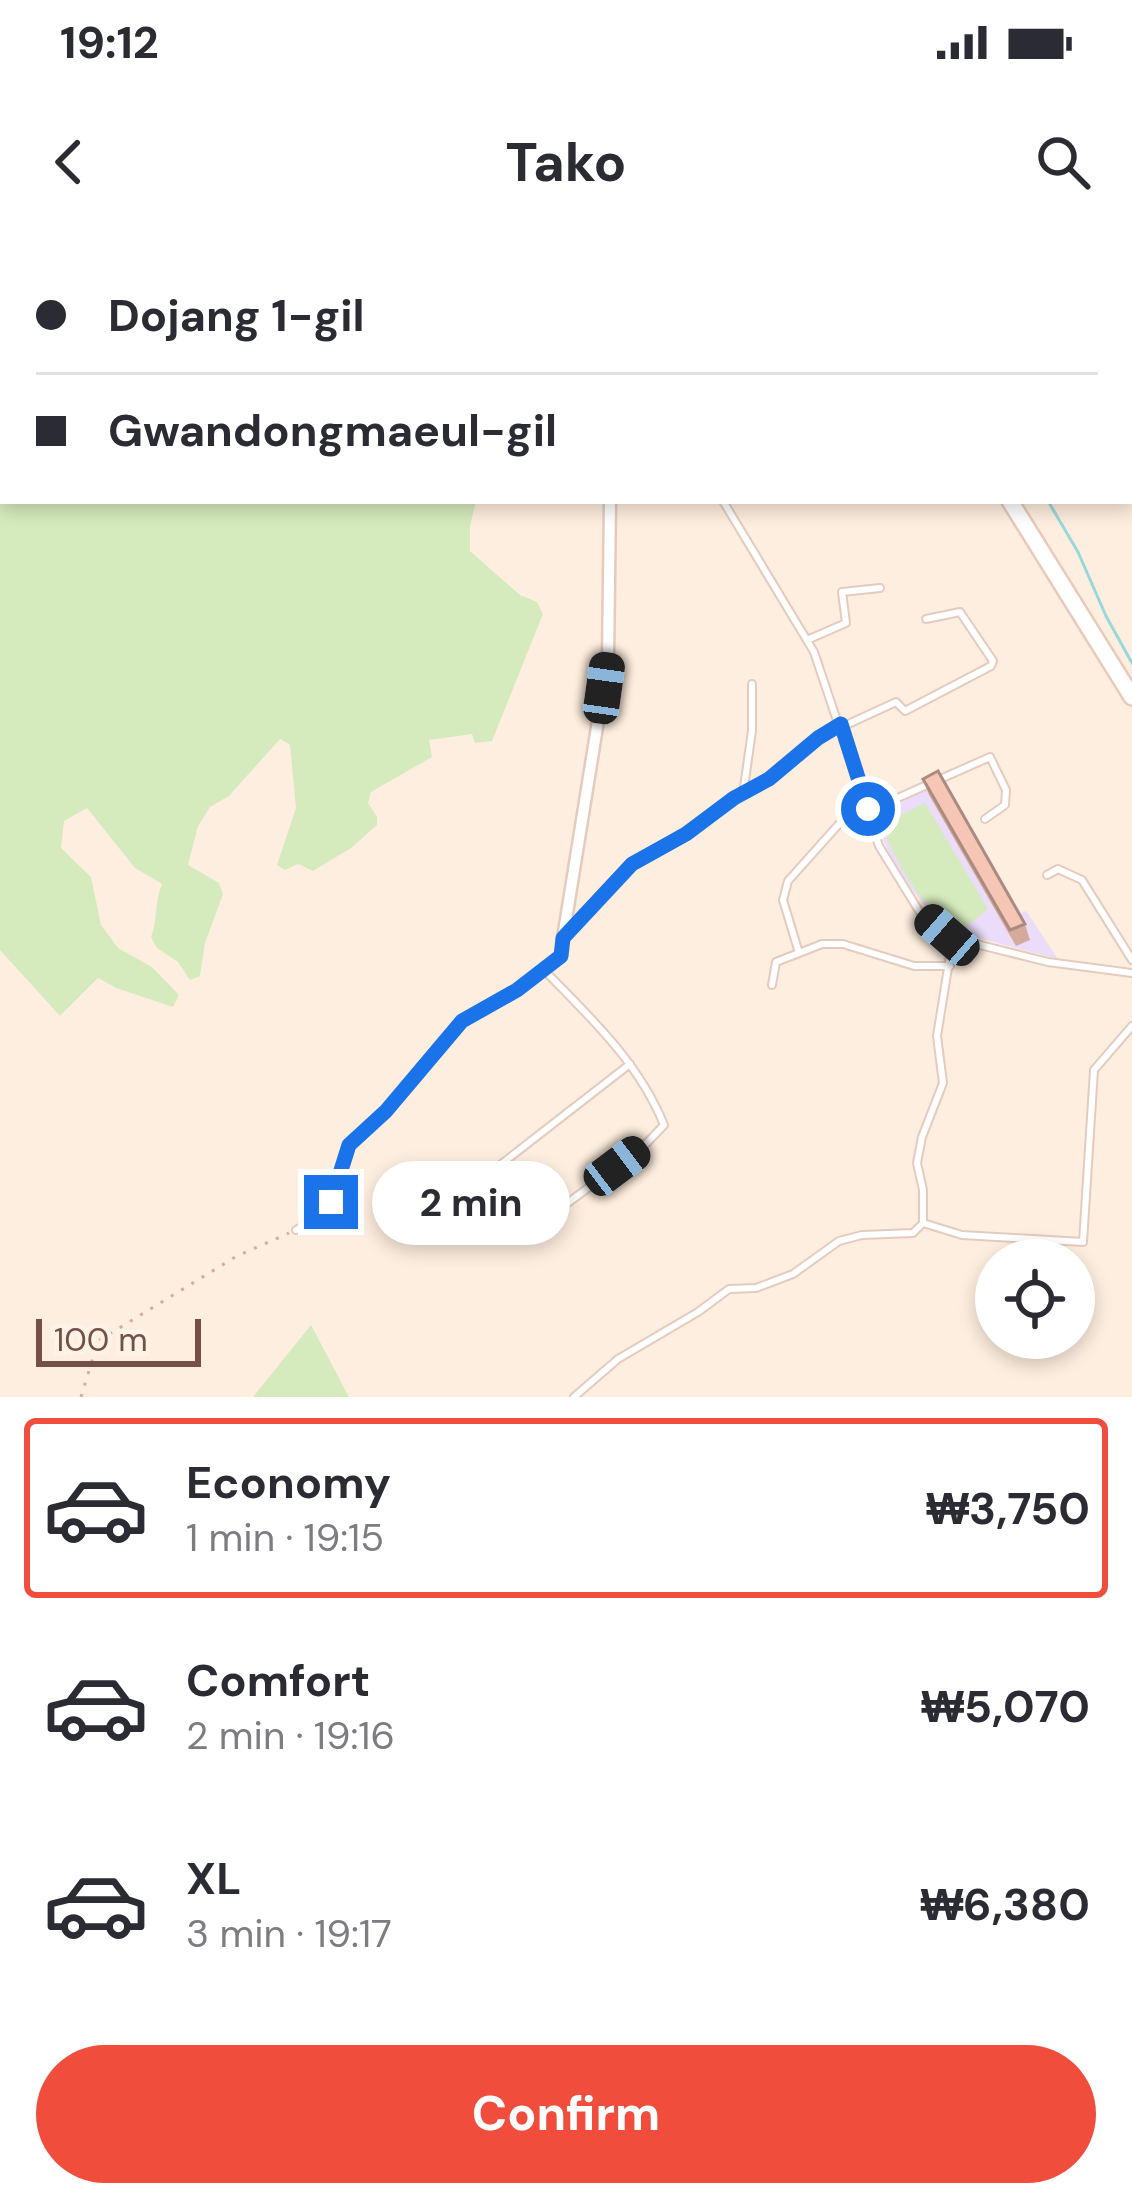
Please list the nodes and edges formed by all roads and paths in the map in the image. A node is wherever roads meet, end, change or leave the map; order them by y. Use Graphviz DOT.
graph roads {
  1 [pos="610,504"];
  2 [pos="725,504"];
  3 [pos="1012,504"];
  4 [pos="880,588"];
  5 [pos="926,619"];
  6 [pos="807,640"];
  7 [pos="752,684"];
  8 [pos="1132,697"];
  9 [pos="841,724"];
  10 [pos="743,794"];
  11 [pos="868,809"];
  12 [pos="985,818"];
  13 [pos="1046,875"];
  14 [pos="953,937"];
  15 [pos="563,938"];
  16 [pos="799,953"];
  17 [pos="1132,960"];
  18 [pos="950,966"];
  19 [pos="545,971"];
  20 [pos="1132,973"];
  21 [pos="772,985"];
  22 [pos="1132,1026"];
  23 [pos="630,1064"];
  24 [pos="923,1222"];
  25 [pos="296,1230"];
  26 [pos="81,1397"];
  27 [pos="574,1397"];
  1 -- 15 [label="street"];
  2 -- 6 [label="lane"];
  3 -- 8 [label="street"];
  4 -- 6 [label="lane"];
  5 -- 9 [label="lane"];
  6 -- 9 [label="lane"];
  7 -- 10 [label="lane"];
  9 -- 10 [label="lane"];
  9 -- 11 [label="lane"];
  10 -- 15 [label="lane"];
  11 -- 12 [label="lane"];
  11 -- 14 [label="lane"];
  11 -- 16 [label="lane"];
  13 -- 17 [label="lane"];
  14 -- 18 [label="lane"];
  14 -- 20 [label="lane"];
  15 -- 19 [label="lane"];
  16 -- 18 [label="lane"];
  16 -- 21 [label="lane"];
  18 -- 24 [label="lane"];
  19 -- 23 [label="lane"];
  19 -- 25 [label="lane"];
  22 -- 24 [label="lane"];
  23 -- 23 [label="lane"];
  24 -- 27 [label="lane"];
  25 -- 26 [label="path"];
}
